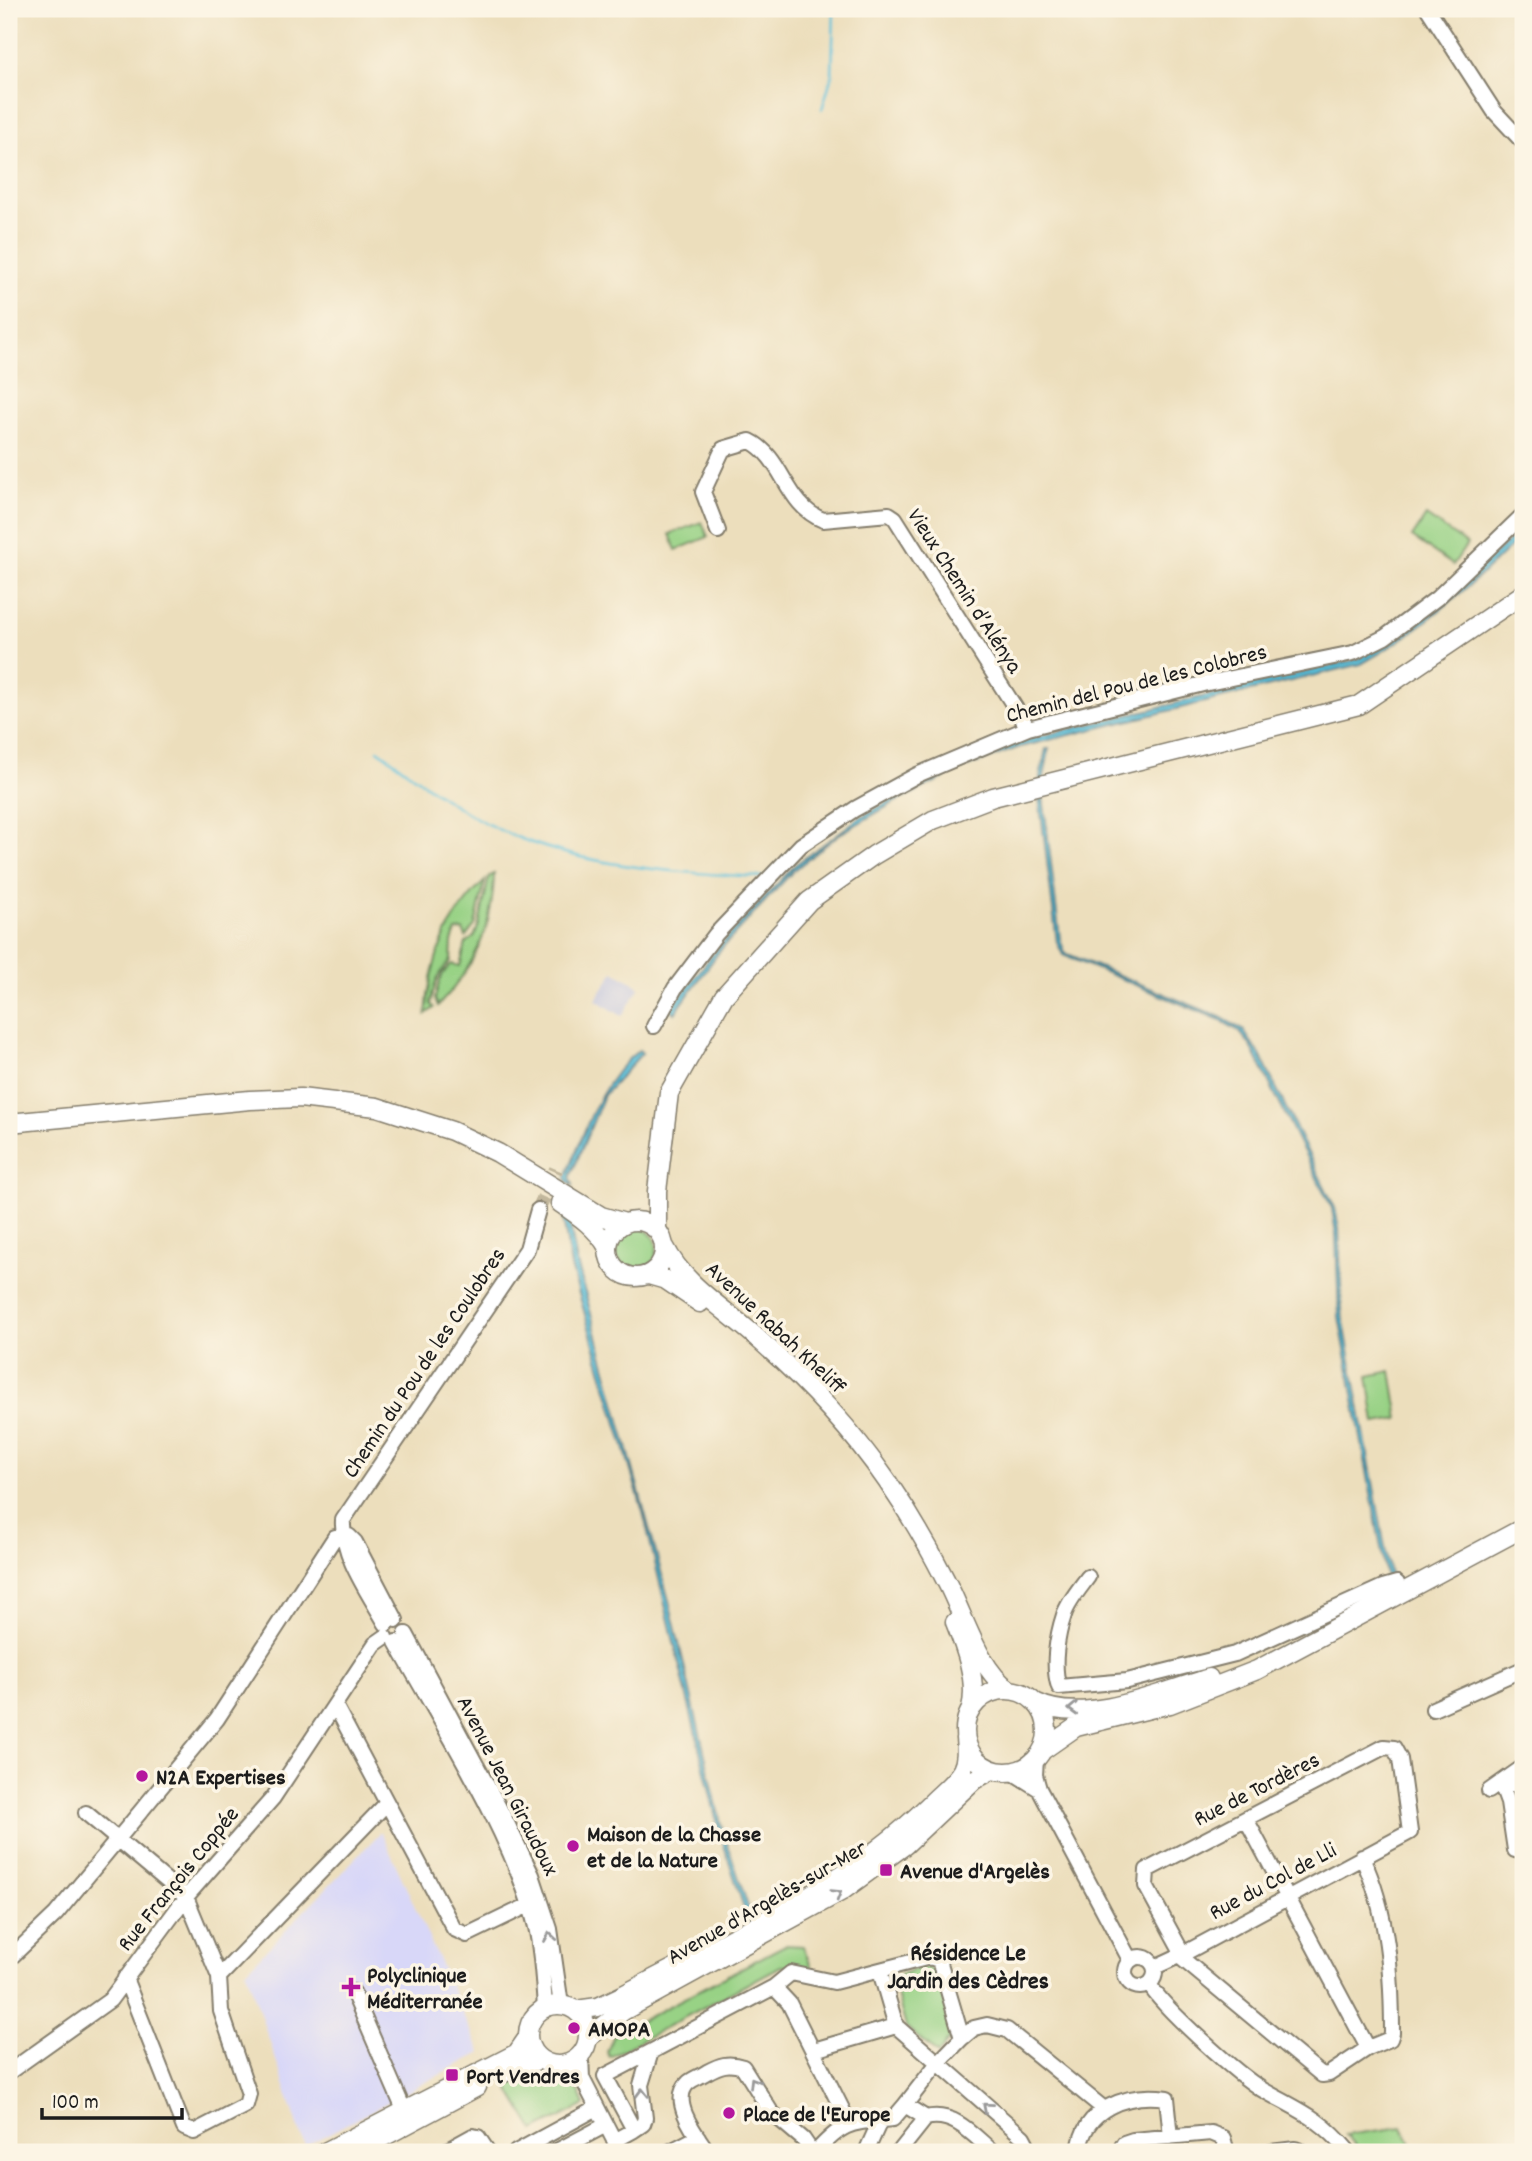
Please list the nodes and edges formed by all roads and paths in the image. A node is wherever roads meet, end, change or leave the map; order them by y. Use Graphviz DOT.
graph roads {
  1 [pos="1428,9"];
  2 [pos="1523,142"];
  3 [pos="1523,515"];
  4 [pos="718,531"];
  5 [pos="1523,594"];
  6 [pos="1028,727"];
  7 [pos="654,1026"];
  8 [pos="9,1123"];
  9 [pos="9,1133"];
  10 [pos="657,1191"];
  11 [pos="538,1210"];
  12 [pos="631,1222"];
  13 [pos="657,1230"];
  14 [pos="664,1247"];
  15 [pos="608,1248"];
  16 [pos="649,1275"];
  17 [pos="1523,1528"];
  18 [pos="342,1537"];
  19 [pos="328,1554"];
  20 [pos="350,1556"];
  21 [pos="1088,1577"];
  22 [pos="1398,1583"];
  23 [pos="394,1631"];
  24 [pos="1313,1640"];
  25 [pos="1523,1670"];
  26 [pos="1010,1689"];
  27 [pos="1037,1703"];
  28 [pos="335,1707"];
  29 [pos="971,1708"];
  30 [pos="1433,1709"];
  31 [pos="965,1738"];
  32 [pos="1040,1754"];
  33 [pos="1523,1767"];
  34 [pos="992,1770"];
  35 [pos="1012,1772"];
  36 [pos="1523,1778"];
  37 [pos="1495,1788"];
  38 [pos="1040,1789"];
  39 [pos="387,1803"];
  40 [pos="86,1813"];
  41 [pos="1246,1819"];
  42 [pos="1410,1832"];
  43 [pos="119,1838"];
  44 [pos="1523,1852"];
  45 [pos="1362,1857"];
  46 [pos="186,1897"];
  47 [pos="1287,1898"];
  48 [pos="529,1905"];
  49 [pos="1181,1955"];
  50 [pos="9,1959"];
  51 [pos="1130,1960"];
  52 [pos="1155,1967"];
  53 [pos="880,1971"];
  54 [pos="219,1977"];
  55 [pos="125,1978"];
  56 [pos="1149,1984"];
  57 [pos="774,1987"];
  58 [pos="353,1992"];
  59 [pos="561,2007"];
  60 [pos="896,2026"];
  61 [pos="528,2036"];
  62 [pos="962,2038"];
  63 [pos="584,2046"];
  64 [pos="1368,2048"];
  65 [pos="814,2050"];
  66 [pos="651,2052"];
  67 [pos="540,2059"];
  68 [pos="937,2064"];
  69 [pos="562,2065"];
  70 [pos="9,2072"];
  71 [pos="582,2078"];
  72 [pos="905,2105"];
  73 [pos="597,2108"];
  74 [pos="1103,2108"];
  75 [pos="404,2110"];
  76 [pos="926,2118"];
  77 [pos="880,2121"];
  78 [pos="849,2123"];
  79 [pos="606,2125"];
  80 [pos="634,2130"];
  81 [pos="698,2137"];
  82 [pos="1171,2137"];
  83 [pos="617,2147"];
  84 [pos="977,2147"];
  85 [pos="326,2152"];
  86 [pos="355,2152"];
  87 [pos="444,2152"];
  88 [pos="488,2152"];
  89 [pos="516,2152"];
  90 [pos="555,2152"];
  91 [pos="669,2152"];
  92 [pos="708,2152"];
  93 [pos="814,2152"];
  94 [pos="866,2152"];
  95 [pos="899,2152"];
  96 [pos="993,2152"];
  97 [pos="1031,2152"];
  98 [pos="1079,2152"];
  99 [pos="1119,2152"];
  100 [pos="1227,2152"];
  101 [pos="1272,2152"];
  102 [pos="1303,2152"];
  103 [pos="1349,2152"];
  1 -- 2 [label="street"];
  3 -- 6 [label="street, Chemin del Pou de les Colobres"];
  4 -- 6 [label="street, Vieux Chemin d’Alénya"];
  5 -- 10 [label="main road"];
  6 -- 7 [label="street, Chemin del Pou de les Colobres"];
  8 -- 12 [label="main road"];
  9 -- 15 [label="main road"];
  10 -- 12 [label="main road"];
  10 -- 13 [label="main road"];
  11 -- 18 [label="street, Chemin du Pou de les Coulobres"];
  12 -- 13 [label="main road"];
  12 -- 15 [label="main road"];
  13 -- 14 [label="main road"];
  14 -- 16 [label="main road"];
  14 -- 26 [label="main road, Avenue Rabah Kheliff"];
  15 -- 16 [label="main road"];
  16 -- 29 [label="main road, Avenue Rabah Kheliff"];
  17 -- 24 [label="main road"];
  18 -- 19 [label="street"];
  18 -- 20 [label="street, Avenue Jean Giraudoux"];
  18 -- 23 [label="street, Avenue Jean Giraudoux"];
  19 -- 20 [label="street"];
  19 -- 43 [label="street"];
  20 -- 23 [label="street, Avenue Jean Giraudoux"];
  21 -- 22 [label="street"];
  23 -- 28 [label="street, Rue François Coppée"];
  23 -- 48 [label="street, Avenue Jean Giraudoux"];
  59 -- 23 [label="street, Avenue Jean Giraudoux, one-way"];
  24 -- 27 [label="main road, one-way"];
  24 -- 32 [label="main road"];
  25 -- 30 [label="street"];
  26 -- 27 [label="main road"];
  26 -- 29 [label="main road"];
  27 -- 32 [label="main road"];
  28 -- 39 [label="street"];
  28 -- 46 [label="street, Rue François Coppée"];
  29 -- 31 [label="main road"];
  31 -- 34 [label="main road"];
  31 -- 59 [label="main road, Avenue d'Argelès-sur-Mer"];
  32 -- 35 [label="main road"];
  32 -- 38 [label="street"];
  33 -- 37 [label="street"];
  34 -- 35 [label="main road"];
  63 -- 34 [label="main road, Avenue d'Argelès-sur-Mer, one-way"];
  35 -- 38 [label="street"];
  36 -- 37 [label="street"];
  37 -- 44 [label="street"];
  38 -- 51 [label="street"];
  39 -- 48 [label="street"];
  39 -- 54 [label="street"];
  40 -- 43 [label="street"];
  41 -- 42 [label="street, Rue de Tordères"];
  41 -- 47 [label="street"];
  41 -- 49 [label="street, Rue de Tordères"];
  42 -- 45 [label="street, Rue du Col de Lli"];
  43 -- 46 [label="street"];
  43 -- 50 [label="street"];
  45 -- 47 [label="street, Rue du Col de Lli"];
  45 -- 64 [label="street"];
  46 -- 54 [label="street"];
  46 -- 55 [label="street, Rue François Coppée"];
  47 -- 49 [label="street, Rue du Col de Lli"];
  47 -- 64 [label="street"];
  48 -- 59 [label="street, Avenue Jean Giraudoux"];
  49 -- 52 [label="street, Rue du Col de Lli"];
  49 -- 64 [label="street"];
  51 -- 52 [label="street"];
  51 -- 56 [label="street"];
  52 -- 56 [label="street"];
  53 -- 57 [label="street"];
  53 -- 60 [label="street"];
  53 -- 62 [label="street"];
  54 -- 55 [label="street"];
  55 -- 70 [label="street, Rue François Coppée"];
  56 -- 103 [label="street"];
  57 -- 65 [label="street"];
  57 -- 66 [label="street"];
  58 -- 75 [label="street"];
  59 -- 61 [label="main road"];
  59 -- 63 [label="main road"];
  60 -- 65 [label="street"];
  60 -- 68 [label="street"];
  61 -- 67 [label="main road"];
  61 -- 75 [label="main road"];
  62 -- 68 [label="street"];
  62 -- 74 [label="street"];
  63 -- 69 [label="main road"];
  63 -- 71 [label="street"];
  65 -- 78 [label="street"];
  80 -- 66 [label="street, one-way"];
  66 -- 80 [label="street"];
  67 -- 69 [label="main road"];
  67 -- 86 [label="main road"];
  68 -- 72 [label="street"];
  97 -- 68 [label="street, one-way"];
  69 -- 71 [label="street"];
  71 -- 73 [label="street"];
  72 -- 76 [label="street"];
  72 -- 77 [label="street"];
  73 -- 79 [label="street"];
  73 -- 89 [label="street"];
  74 -- 82 [label="street"];
  74 -- 98 [label="street"];
  75 -- 85 [label="main road"];
  76 -- 84 [label="street"];
  76 -- 95 [label="street"];
  77 -- 78 [label="street"];
  77 -- 94 [label="street"];
  78 -- 93 [label="street"];
  79 -- 83 [label="street"];
  79 -- 90 [label="street"];
  80 -- 83 [label="street"];
  81 -- 91 [label="street"];
  81 -- 92 [label="street"];
  93 -- 81 [label="street, one-way"];
  82 -- 99 [label="street"];
  82 -- 100 [label="street"];
  84 -- 96 [label="street"];
  87 -- 88 [label="street"];
  101 -- 102 [label="street"];
}
